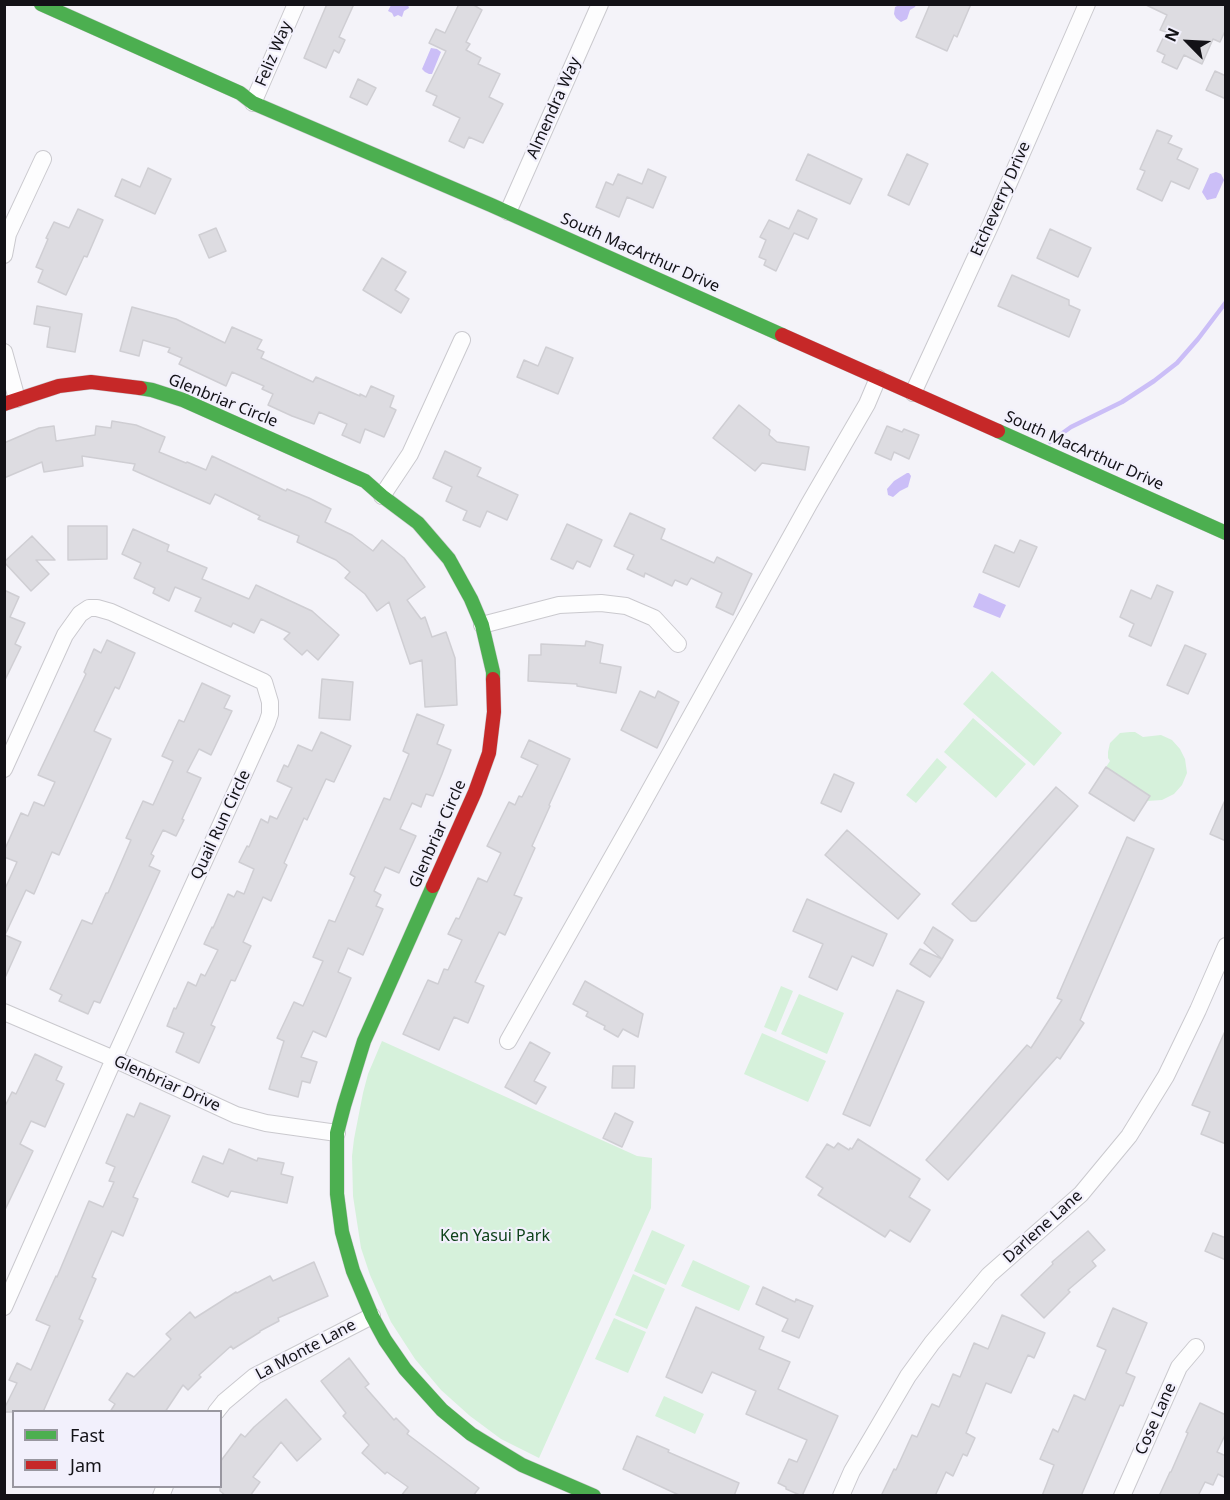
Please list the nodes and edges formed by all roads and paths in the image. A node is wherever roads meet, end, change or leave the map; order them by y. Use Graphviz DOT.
graph roads {
  1 [pos="42,4"];
  2 [pos="296,4"];
  3 [pos="600,4"];
  4 [pos="1087,4"];
  5 [pos="253,103"];
  6 [pos="43,159"];
  7 [pos="508,212"];
  8 [pos="6,234"];
  9 [pos="4,255"];
  10 [pos="462,340"];
  11 [pos="4,352"];
  12 [pos="878,378"];
  13 [pos="913,393"];
  14 [pos="11,402"];
  15 [pos="382,495"];
  16 [pos="1226,533"];
  17 [pos="482,625"];
  18 [pos="678,644"];
  19 [pos="4,768"];
  20 [pos="1226,946"];
  21 [pos="4,1012"];
  22 [pos="508,1041"];
  23 [pos="114,1059"];
  24 [pos="337,1133"];
  25 [pos="4,1308"];
  26 [pos="372,1316"];
  27 [pos="1196,1347"];
  28 [pos="218,1410"];
  29 [pos="594,1496"];
  30 [pos="841,1496"];
  31 [pos="1122,1496"];
  1 -- 5 [label="street, South MacArthur Drive"];
  2 -- 5 [label="street, Feliz Way"];
  3 -- 7 [label="street, Almendra Way"];
  4 -- 13 [label="street, Etcheverry Drive"];
  5 -- 7 [label="street, South MacArthur Drive"];
  6 -- 8 [label="street"];
  7 -- 12 [label="street, South MacArthur Drive"];
  8 -- 9 [label="street"];
  10 -- 15 [label="street"];
  11 -- 14 [label="street"];
  12 -- 13 [label="street, South MacArthur Drive"];
  12 -- 22 [label="street"];
  13 -- 16 [label="street, South MacArthur Drive"];
  14 -- 15 [label="street, Glenbriar Circle"];
  15 -- 17 [label="street, Glenbriar Circle"];
  17 -- 18 [label="street"];
  17 -- 24 [label="street, Glenbriar Circle"];
  19 -- 23 [label="street, Quail Run Circle"];
  20 -- 30 [label="street, Darlene Lane"];
  21 -- 23 [label="street, Glenbriar Drive"];
  23 -- 24 [label="street, Glenbriar Drive"];
  23 -- 25 [label="street, Quail Run Circle"];
  24 -- 26 [label="street, Glenbriar Circle"];
  26 -- 28 [label="street, La Monte Lane"];
  26 -- 29 [label="street, Glenbriar Circle"];
  27 -- 31 [label="street, Cose Lane"];
}
